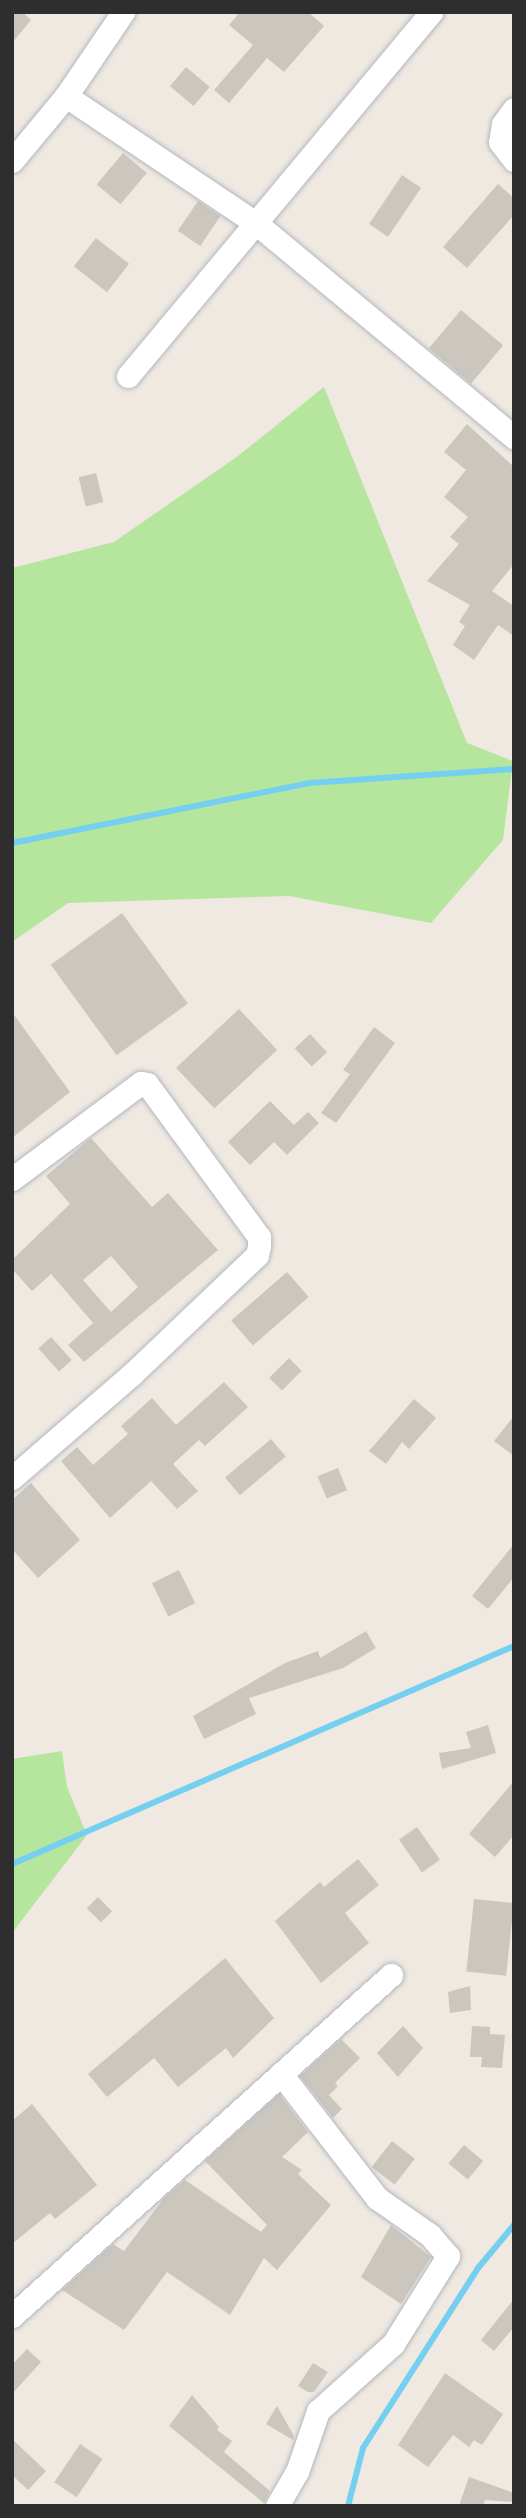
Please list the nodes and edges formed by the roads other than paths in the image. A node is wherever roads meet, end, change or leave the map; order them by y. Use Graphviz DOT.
graph roads {
  1 [pos="123,12"];
  2 [pos="430,12"];
  3 [pos="66,96"];
  4 [pos="514,109"];
  5 [pos="514,160"];
  6 [pos="12,161"];
  7 [pos="257,224"];
  8 [pos="128,376"];
  9 [pos="514,437"];
  10 [pos="12,1179"];
  11 [pos="12,1478"];
  12 [pos="391,1975"];
  13 [pos="281,2074"];
  14 [pos="12,2316"];
  15 [pos="277,2506"];
  1 -- 3 [label="street"];
  2 -- 7 [label="street"];
  3 -- 6 [label="street"];
  3 -- 7 [label="street"];
  4 -- 5 [label="street"];
  7 -- 8 [label="street"];
  7 -- 9 [label="street"];
  10 -- 11 [label="street"];
  12 -- 13 [label="street"];
  13 -- 14 [label="street"];
  13 -- 15 [label="street"];
}
